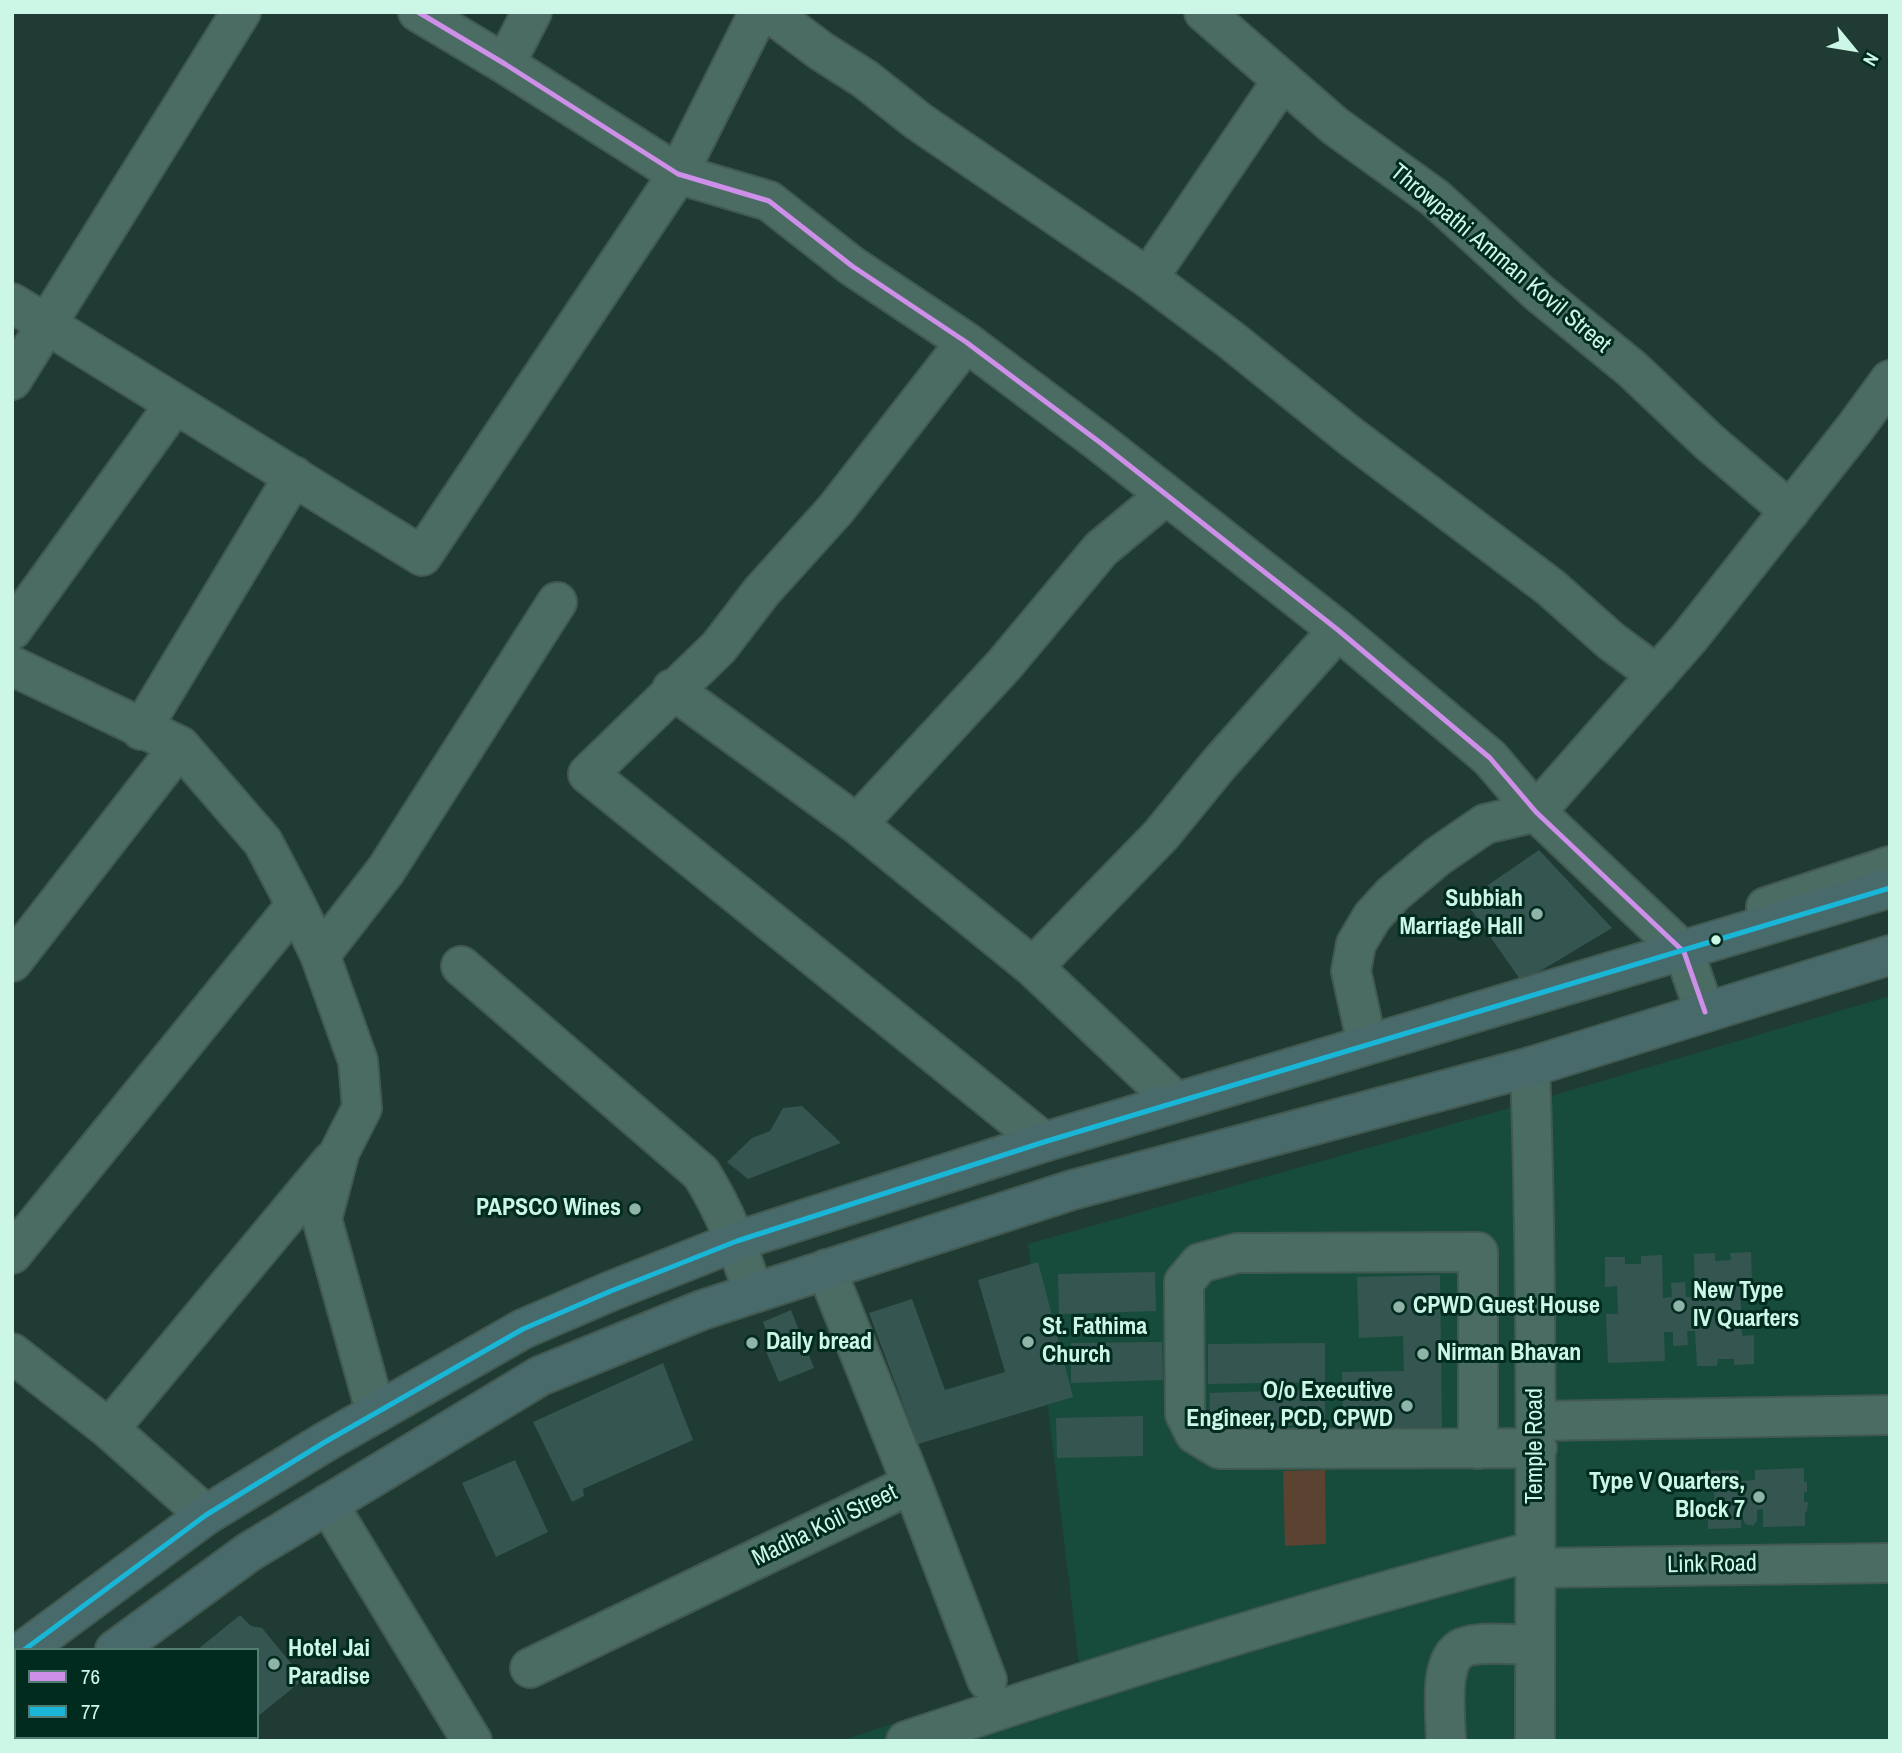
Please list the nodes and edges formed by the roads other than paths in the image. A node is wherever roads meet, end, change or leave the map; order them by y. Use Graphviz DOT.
graph roads {
  1 [pos="241,12"];
  2 [pos="418,12"];
  3 [pos="532,12"];
  4 [pos="759,12"];
  5 [pos="769,12"];
  6 [pos="1204,12"];
  7 [pos="505,64"];
  8 [pos="1282,81"];
  9 [pos="677,174"];
  10 [pos="1148,278"];
  11 [pos="12,303"];
  12 [pos="48,325"];
  13 [pos="966,342"];
  14 [pos="12,380"];
  15 [pos="1890,380"];
  16 [pos="175,404"];
  17 [pos="294,476"];
  18 [pos="1166,495"];
  19 [pos="1790,511"];
  20 [pos="557,602"];
  21 [pos="12,630"];
  22 [pos="1338,630"];
  23 [pos="12,666"];
  24 [pos="1657,675"];
  25 [pos="672,690"];
  26 [pos="141,730"];
  27 [pos="180,747"];
  28 [pos="1536,812"];
  29 [pos="857,824"];
  30 [pos="1890,866"];
  31 [pos="1890,888"];
  32 [pos="296,905"];
  33 [pos="1677,945"];
  34 [pos="320,955"];
  35 [pos="1890,955"];
  36 [pos="12,962"];
  37 [pos="461,966"];
  38 [pos="1033,967"];
  39 [pos="1705,1012"];
  40 [pos="1367,1044"];
  41 [pos="1530,1067"];
  42 [pos="1175,1102"];
  43 [pos="1044,1142"];
  44 [pos="340,1151"];
  45 [pos="737,1241"];
  46 [pos="1478,1252"];
  47 [pos="1535,1252"];
  48 [pos="12,1254"];
  49 [pos="826,1269"];
  50 [pos="753,1292"];
  51 [pos="12,1353"];
  52 [pos="376,1413"];
  53 [pos="1890,1415"];
  54 [pos="109,1429"];
  55 [pos="1537,1434"];
  56 [pos="1478,1449"];
  57 [pos="912,1484"];
  58 [pos="328,1504"];
  59 [pos="206,1515"];
  60 [pos="1535,1560"];
  61 [pos="1890,1563"];
  62 [pos="1535,1645"];
  63 [pos="27,1648"];
  64 [pos="118,1648"];
  65 [pos="530,1668"];
  66 [pos="987,1680"];
  67 [pos="472,1741"];
  68 [pos="906,1741"];
  69 [pos="1446,1741"];
  70 [pos="1535,1741"];
  1 -- 12 [label="street"];
  2 -- 7 [label="street"];
  3 -- 7 [label="street"];
  4 -- 9 [label="street"];
  5 -- 10 [label="street"];
  6 -- 8 [label="street, Throwpathi Amman Kovil Street"];
  7 -- 9 [label="street"];
  8 -- 10 [label="street"];
  8 -- 19 [label="street, Throwpathi Amman Kovil Street"];
  9 -- 13 [label="street"];
  9 -- 17 [label="street"];
  10 -- 24 [label="street"];
  11 -- 12 [label="street"];
  12 -- 14 [label="street"];
  12 -- 16 [label="street"];
  13 -- 18 [label="street"];
  13 -- 25 [label="street"];
  15 -- 19 [label="street"];
  16 -- 17 [label="street"];
  16 -- 21 [label="street"];
  17 -- 26 [label="street"];
  18 -- 22 [label="street"];
  18 -- 29 [label="street"];
  19 -- 24 [label="street"];
  20 -- 34 [label="street"];
  22 -- 28 [label="street"];
  22 -- 38 [label="street"];
  23 -- 26 [label="street"];
  24 -- 28 [label="street"];
  25 -- 29 [label="street"];
  25 -- 43 [label="street"];
  26 -- 27 [label="street"];
  27 -- 32 [label="street"];
  27 -- 36 [label="street"];
  28 -- 33 [label="street"];
  28 -- 40 [label="street"];
  29 -- 38 [label="street"];
  30 -- 33 [label="street"];
  31 -- 33 [label="highway"];
  32 -- 34 [label="street"];
  32 -- 48 [label="street"];
  33 -- 39 [label="street"];
  33 -- 40 [label="highway"];
  34 -- 44 [label="street"];
  35 -- 39 [label="highway"];
  37 -- 45 [label="street"];
  38 -- 42 [label="street"];
  39 -- 41 [label="highway"];
  40 -- 42 [label="highway"];
  41 -- 47 [label="street, Temple Road"];
  41 -- 49 [label="highway"];
  42 -- 43 [label="highway"];
  43 -- 45 [label="highway"];
  44 -- 52 [label="street"];
  44 -- 54 [label="street"];
  45 -- 50 [label="street"];
  45 -- 52 [label="highway"];
  46 -- 47 [label="street"];
  46 -- 56 [label="street"];
  46 -- 56 [label="street"];
  47 -- 55 [label="street, Temple Road"];
  49 -- 50 [label="highway"];
  49 -- 57 [label="street, Madha Koil Street"];
  50 -- 58 [label="highway"];
  51 -- 54 [label="street"];
  52 -- 59 [label="highway"];
  53 -- 55 [label="street"];
  54 -- 59 [label="street"];
  55 -- 56 [label="street"];
  55 -- 60 [label="street, Temple Road"];
  57 -- 65 [label="street, Madha Koil Street"];
  57 -- 66 [label="street"];
  58 -- 64 [label="highway"];
  58 -- 67 [label="street"];
  59 -- 63 [label="highway"];
  60 -- 61 [label="street, Link Road"];
  60 -- 62 [label="street, Temple Road"];
  60 -- 68 [label="street, Link Road"];
  62 -- 69 [label="street"];
  62 -- 70 [label="street, Temple Road"];
}
